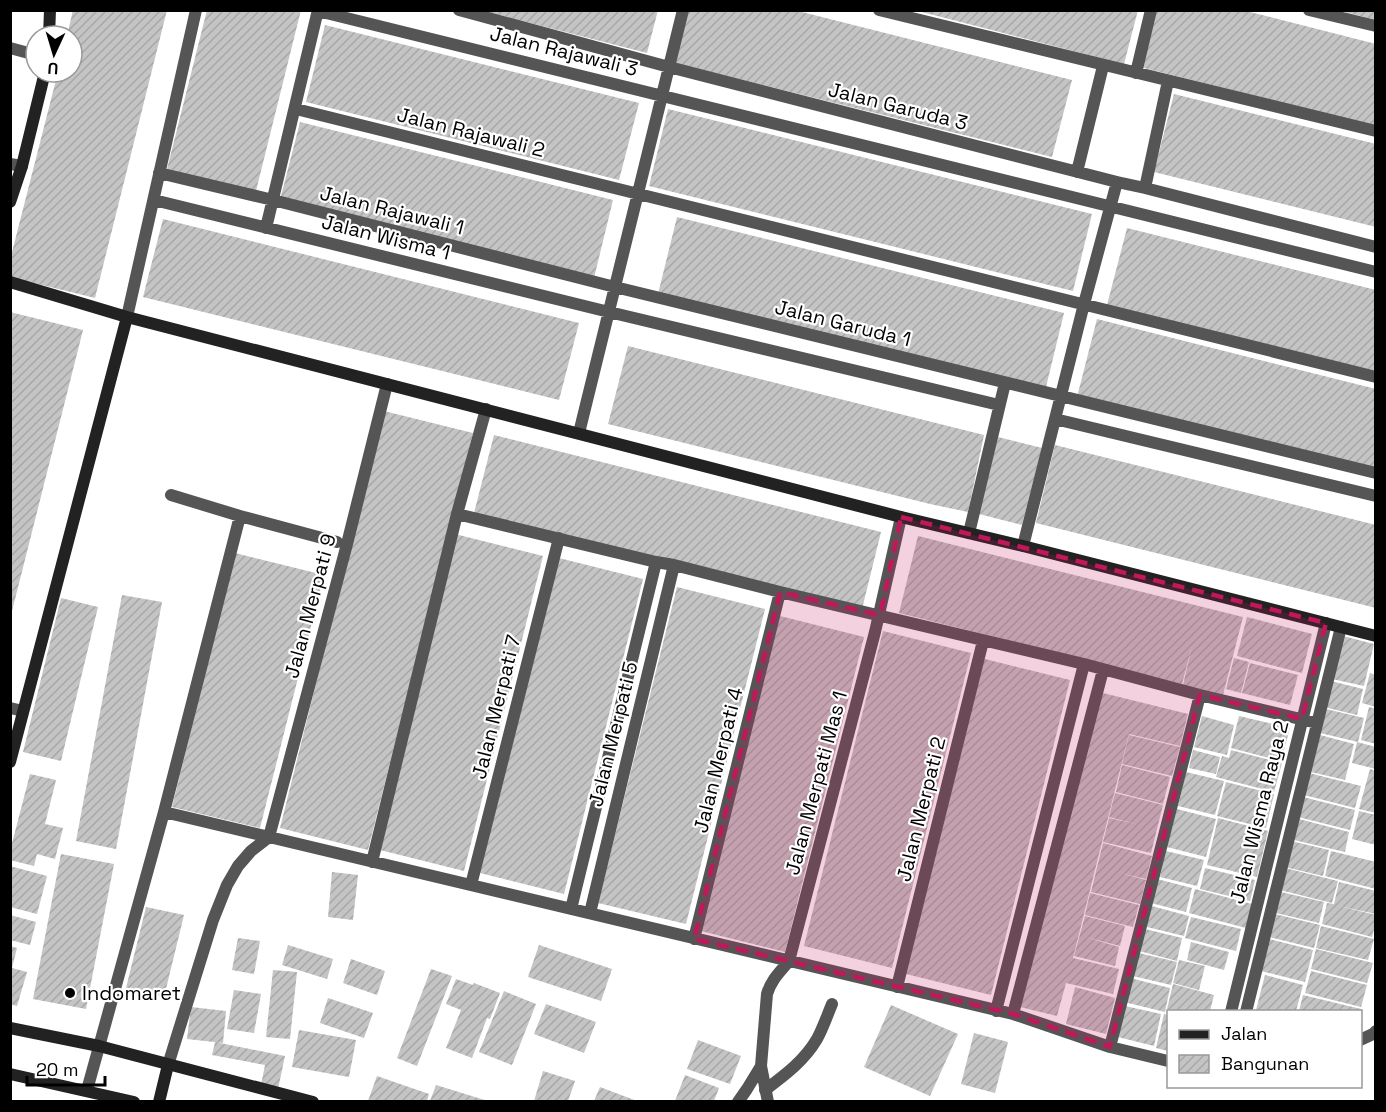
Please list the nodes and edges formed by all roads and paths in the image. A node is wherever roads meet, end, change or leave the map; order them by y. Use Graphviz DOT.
graph roads {
  1 [pos="196,10"];
  2 [pos="459,10"];
  3 [pos="682,10"];
  4 [pos="879,10"];
  5 [pos="1151,10"];
  6 [pos="1310,10"];
  7 [pos="318,11"];
  8 [pos="1376,26"];
  9 [pos="1103,66"];
  10 [pos="669,67"];
  11 [pos="1136,73"];
  12 [pos="1168,81"];
  13 [pos="41,84"];
  14 [pos="662,95"];
  15 [pos="296,109"];
  16 [pos="1376,131"];
  17 [pos="16,165"];
  18 [pos="1077,172"];
  19 [pos="159,173"];
  20 [pos="1117,182"];
  21 [pos="1145,188"];
  22 [pos="638,194"];
  23 [pos="153,200"];
  24 [pos="273,200"];
  25 [pos="10,202"];
  26 [pos="1111,206"];
  27 [pos="266,228"];
  28 [pos="1376,247"];
  29 [pos="1376,272"];
  30 [pos="10,282"];
  31 [pos="615,287"];
  32 [pos="1084,304"];
  33 [pos="609,312"];
  34 [pos="127,317"];
  35 [pos="1376,377"];
  36 [pos="1005,383"];
  37 [pos="387,384"];
  38 [pos="1062,397"];
  39 [pos="999,405"];
  40 [pos="486,409"];
  41 [pos="1055,419"];
  42 [pos="579,433"];
  43 [pos="1376,473"];
  44 [pos="171,495"];
  45 [pos="1376,496"];
  46 [pos="457,514"];
  47 [pos="240,516"];
  48 [pos="901,517"];
  49 [pos="969,533"];
  50 [pos="559,538"];
  51 [pos="337,542"];
  52 [pos="1023,546"];
  53 [pos="656,562"];
  54 [pos="674,565"];
  55 [pos="780,592"];
  56 [pos="880,615"];
  57 [pos="1326,623"];
  58 [pos="1341,627"];
  59 [pos="1376,636"];
  60 [pos="983,641"];
  61 [pos="1084,664"];
  62 [pos="1103,670"];
  63 [pos="1200,695"];
  64 [pos="17,710"];
  65 [pos="1302,719"];
  66 [pos="1317,723"];
  67 [pos="10,762"];
  68 [pos="164,812"];
  69 [pos="269,837"];
  70 [pos="372,862"];
  71 [pos="471,885"];
  72 [pos="571,909"];
  73 [pos="590,913"];
  74 [pos="694,939"];
  75 [pos="789,961"];
  76 [pos="897,987"];
  77 [pos="832,1004"];
  78 [pos="1231,1010"];
  79 [pos="1246,1010"];
  80 [pos="996,1011"];
  81 [pos="1013,1014"];
  82 [pos="10,1028"];
  83 [pos="1376,1031"];
  84 [pos="1362,1039"];
  85 [pos="99,1046"];
  86 [pos="1110,1047"];
  87 [pos="1167,1061"];
  88 [pos="168,1065"];
  89 [pos="760,1066"];
  90 [pos="10,1074"];
  91 [pos="87,1090"];
  92 [pos="767,1096"];
  93 [pos="134,1101"];
  94 [pos="159,1101"];
  95 [pos="313,1101"];
  96 [pos="738,1101"];
  1 -- 19 [label="street"];
  2 -- 10 [label="street, Jalan Garuda 3"];
  3 -- 10 [label="street"];
  4 -- 9 [label="street"];
  5 -- 11 [label="street"];
  6 -- 8 [label="street"];
  7 -- 14 [label="street, Jalan Rajawali 3"];
  7 -- 15 [label="street"];
  9 -- 11 [label="street"];
  9 -- 18 [label="street"];
  10 -- 14 [label="street"];
  10 -- 18 [label="street, Jalan Garuda 3"];
  11 -- 12 [label="street"];
  12 -- 16 [label="street"];
  12 -- 21 [label="street"];
  13 -- 17 [label="street"];
  14 -- 22 [label="street"];
  14 -- 26 [label="street"];
  15 -- 22 [label="street, Jalan Rajawali 2"];
  15 -- 24 [label="street"];
  17 -- 25 [label="street"];
  18 -- 20 [label="street, Jalan Garuda 3"];
  19 -- 23 [label="street"];
  19 -- 24 [label="street, Jalan Rajawali 1"];
  20 -- 21 [label="street, Jalan Garuda 3"];
  20 -- 26 [label="street"];
  21 -- 28 [label="street, Jalan Garuda 3"];
  22 -- 31 [label="street"];
  22 -- 32 [label="street, Jalan Rajawali 2"];
  23 -- 27 [label="street, Jalan Wisma 1"];
  23 -- 34 [label="street"];
  24 -- 27 [label="street"];
  24 -- 31 [label="street, Jalan Rajawali 1"];
  26 -- 29 [label="street"];
  26 -- 32 [label="street"];
  27 -- 33 [label="street, Jalan Wisma 1"];
  30 -- 34 [label="street"];
  31 -- 33 [label="street"];
  31 -- 36 [label="street, Jalan Garuda 1"];
  32 -- 35 [label="street, Jalan Rajawali 2"];
  32 -- 38 [label="street"];
  33 -- 39 [label="street, Jalan Wisma 1"];
  33 -- 42 [label="street"];
  34 -- 37 [label="street"];
  34 -- 64 [label="street"];
  36 -- 38 [label="street, Jalan Garuda 1"];
  36 -- 39 [label="street"];
  37 -- 40 [label="street"];
  37 -- 69 [label="street, Jalan Merpati 9"];
  38 -- 41 [label="street"];
  38 -- 43 [label="street, Jalan Garuda 1"];
  39 -- 49 [label="street"];
  40 -- 42 [label="street"];
  40 -- 46 [label="street"];
  41 -- 45 [label="street"];
  41 -- 52 [label="street"];
  42 -- 48 [label="street"];
  44 -- 47 [label="street"];
  46 -- 50 [label="street"];
  46 -- 70 [label="street"];
  47 -- 51 [label="street"];
  47 -- 68 [label="street"];
  48 -- 49 [label="street"];
  48 -- 56 [label="street, Jalan Merpati Mas 1"];
  49 -- 52 [label="street"];
  50 -- 53 [label="street"];
  50 -- 71 [label="street, Jalan Merpati 7"];
  52 -- 57 [label="street"];
  53 -- 54 [label="street"];
  53 -- 72 [label="street"];
  54 -- 55 [label="street"];
  54 -- 73 [label="street, Jalan Merpati 5"];
  55 -- 56 [label="street"];
  55 -- 74 [label="street, Jalan Merpati 4"];
  56 -- 60 [label="street"];
  56 -- 75 [label="street, Jalan Merpati Mas 1"];
  57 -- 58 [label="street"];
  57 -- 65 [label="street, Jalan Wisma Raya 2"];
  58 -- 59 [label="street"];
  58 -- 66 [label="street, Jalan Wisma Raya 2"];
  60 -- 61 [label="street"];
  60 -- 76 [label="street, Jalan Merpati 2"];
  61 -- 62 [label="street"];
  61 -- 80 [label="street"];
  62 -- 63 [label="street"];
  62 -- 81 [label="street"];
  63 -- 65 [label="street"];
  63 -- 86 [label="street"];
  64 -- 67 [label="street"];
  65 -- 66 [label="street"];
  65 -- 78 [label="street, Jalan Wisma Raya 2"];
  66 -- 79 [label="street, Jalan Wisma Raya 2"];
  68 -- 69 [label="street"];
  68 -- 85 [label="street"];
  69 -- 70 [label="street"];
  69 -- 88 [label="street"];
  70 -- 71 [label="street"];
  71 -- 72 [label="street"];
  72 -- 73 [label="street"];
  73 -- 74 [label="street"];
  74 -- 75 [label="street"];
  75 -- 76 [label="street"];
  75 -- 89 [label="street"];
  76 -- 80 [label="street"];
  77 -- 92 [label="street"];
  80 -- 81 [label="street"];
  81 -- 86 [label="street"];
  82 -- 85 [label="street"];
  83 -- 84 [label="street"];
  85 -- 88 [label="street"];
  85 -- 91 [label="street"];
  86 -- 87 [label="street"];
  88 -- 94 [label="street"];
  88 -- 95 [label="street"];
  89 -- 92 [label="street"];
  89 -- 96 [label="street"];
  90 -- 91 [label="street"];
  91 -- 93 [label="street"];
}
